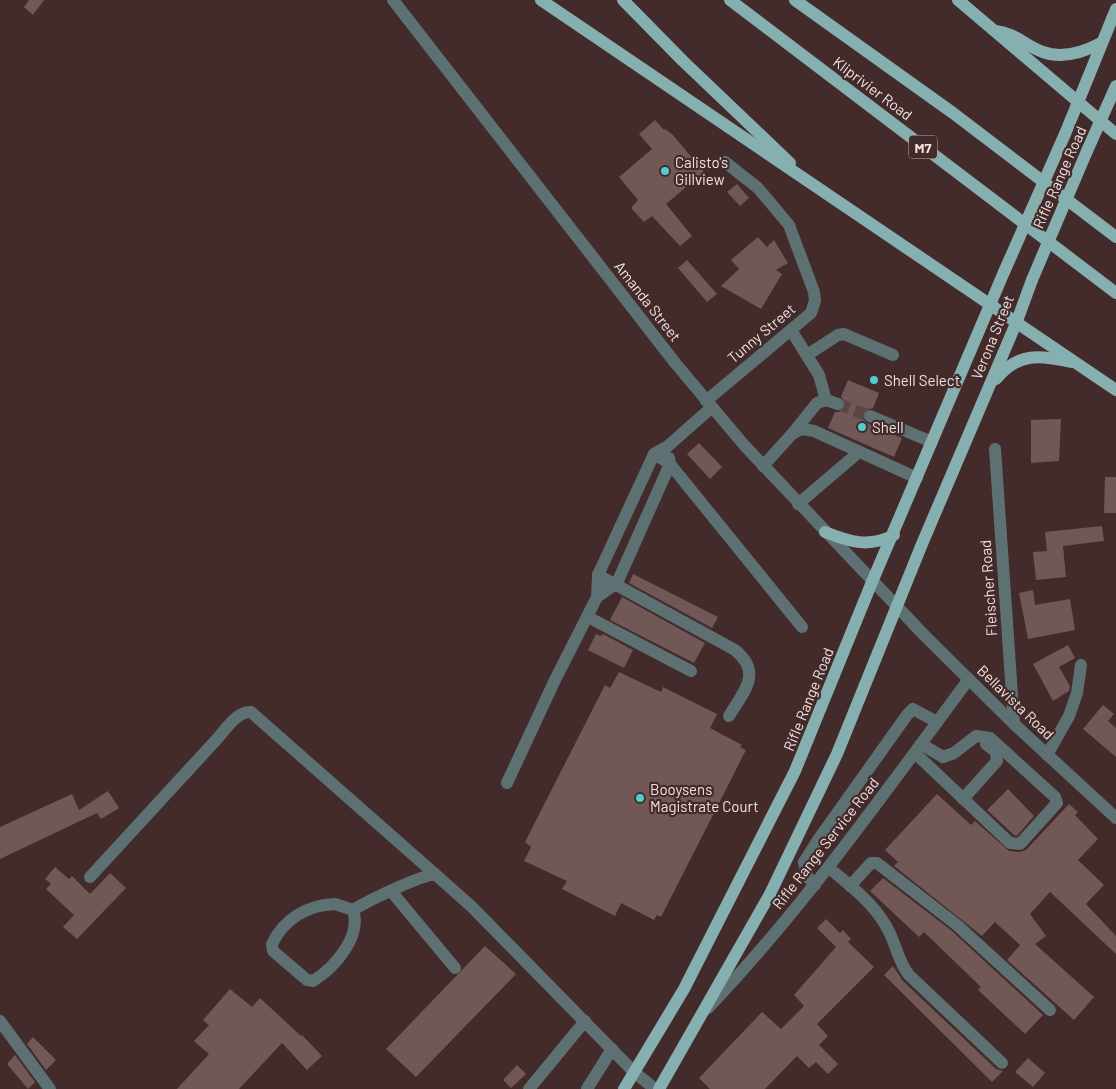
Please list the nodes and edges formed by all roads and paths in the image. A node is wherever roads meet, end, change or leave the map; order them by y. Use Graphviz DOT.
graph roads {
  1 [pos="393,0"];
  2 [pos="541,0"];
  3 [pos="624,0"];
  4 [pos="730,0"];
  5 [pos="795,0"];
  6 [pos="958,0"];
  7 [pos="1116,9"];
  8 [pos="994,31"];
  9 [pos="1101,44"];
  10 [pos="1116,86"];
  11 [pos="1077,102"];
  12 [pos="1101,121"];
  13 [pos="1065,134"];
  14 [pos="1116,134"];
  15 [pos="725,162"];
  16 [pos="809,182"];
  17 [pos="1116,237"];
  18 [pos="1032,280"];
  19 [pos="1116,293"];
  20 [pos="990,305"];
  21 [pos="1017,321"];
  22 [pos="790,330"];
  23 [pos="807,355"];
  24 [pos="893,355"];
  25 [pos="1078,364"];
  26 [pos="988,388"];
  27 [pos="1116,390"];
  28 [pos="708,404"];
  29 [pos="870,416"];
  30 [pos="792,434"];
  31 [pos="932,442"];
  32 [pos="668,446"];
  33 [pos="994,450"];
  34 [pos="859,452"];
  35 [pos="654,454"];
  36 [pos="670,464"];
  37 [pos="763,466"];
  38 [pos="917,478"];
  39 [pos="798,504"];
  40 [pos="825,532"];
  41 [pos="894,535"];
  42 [pos="598,575"];
  43 [pos="872,582"];
  44 [pos="617,584"];
  45 [pos="597,597"];
  46 [pos="896,606"];
  47 [pos="588,617"];
  48 [pos="802,627"];
  49 [pos="1081,665"];
  50 [pos="691,670"];
  51 [pos="969,679"];
  52 [pos="730,716"];
  53 [pos="937,722"];
  54 [pos="1014,724"];
  55 [pos="976,736"];
  56 [pos="918,748"];
  57 [pos="1047,754"];
  58 [pos="506,783"];
  59 [pos="963,798"];
  60 [pos="1116,818"];
  61 [pos="830,868"];
  62 [pos="436,875"];
  63 [pos="90,877"];
  64 [pos="815,886"];
  65 [pos="850,886"];
  66 [pos="391,891"];
  67 [pos="353,910"];
  68 [pos="455,968"];
  69 [pos="1050,1010"];
  70 [pos="698,1019"];
  71 [pos="585,1021"];
  72 [pos="0,1022"];
  73 [pos="612,1049"];
  74 [pos="1002,1062"];
  75 [pos="634,1072"];
  76 [pos="50,1089"];
  77 [pos="529,1089"];
  78 [pos="587,1089"];
  79 [pos="624,1089"];
  80 [pos="655,1089"];
  81 [pos="659,1089"];
  1 -- 28 [label="street, Amanda Street"];
  2 -- 16 [label="main road"];
  3 -- 16 [label="main road"];
  4 -- 19 [label="main road, Kliprivier Road / M7"];
  5 -- 17 [label="main road, Kliprivier Road"];
  6 -- 8 [label="main road"];
  7 -- 9 [label="main road, Rifle Range Road"];
  8 -- 9 [label="main road"];
  8 -- 11 [label="main road"];
  9 -- 11 [label="main road, Rifle Range Road"];
  10 -- 12 [label="main road, Rifle Range Road"];
  11 -- 12 [label="main road"];
  11 -- 13 [label="main road, Rifle Range Road"];
  12 -- 14 [label="main road"];
  12 -- 18 [label="main road, Rifle Range Road, bridge"];
  13 -- 20 [label="main road, Verona Street, bridge"];
  15 -- 22 [label="street, Tunny Street"];
  16 -- 20 [label="main road"];
  18 -- 21 [label="main road, Verona Street"];
  20 -- 21 [label="main road"];
  20 -- 31 [label="main road, Rifle Range Road"];
  21 -- 25 [label="main road"];
  21 -- 26 [label="main road, Verona Street"];
  22 -- 23 [label="street"];
  22 -- 28 [label="street, Tunny Street"];
  23 -- 24 [label="street"];
  23 -- 30 [label="street"];
  25 -- 26 [label="main road"];
  25 -- 27 [label="main road"];
  26 -- 46 [label="main road, Verona Street"];
  28 -- 32 [label="street, Tunny Street"];
  28 -- 37 [label="street, Amanda Street"];
  29 -- 31 [label="street"];
  30 -- 34 [label="street"];
  30 -- 37 [label="street"];
  31 -- 38 [label="main road, Rifle Range Road"];
  32 -- 35 [label="street, Tunny Street"];
  32 -- 36 [label="street"];
  33 -- 54 [label="street, Fleischer Road"];
  34 -- 38 [label="street"];
  34 -- 39 [label="street"];
  35 -- 36 [label="street"];
  35 -- 42 [label="street"];
  36 -- 44 [label="street"];
  36 -- 48 [label="street"];
  37 -- 39 [label="street, Amanda Street"];
  38 -- 41 [label="main road, Rifle Range Road"];
  39 -- 40 [label="street, Amanda Street"];
  40 -- 41 [label="main road"];
  40 -- 43 [label="street, Amanda Street"];
  41 -- 43 [label="main road, Rifle Range Road"];
  42 -- 44 [label="street"];
  42 -- 45 [label="street"];
  43 -- 46 [label="street, Amanda Street"];
  43 -- 75 [label="main road, Rifle Range Road"];
  44 -- 45 [label="street"];
  44 -- 52 [label="street"];
  45 -- 47 [label="street"];
  46 -- 51 [label="street, Bellavista Road"];
  46 -- 70 [label="main road"];
  47 -- 50 [label="street"];
  47 -- 58 [label="street"];
  49 -- 57 [label="street"];
  51 -- 53 [label="street, Rifle Range Service Road"];
  51 -- 54 [label="street, Bellavista Road"];
  53 -- 56 [label="street, Rifle Range Service Road"];
  53 -- 64 [label="street"];
  54 -- 57 [label="street, Bellavista Road"];
  55 -- 56 [label="street"];
  55 -- 59 [label="street"];
  55 -- 59 [label="street"];
  56 -- 59 [label="street"];
  56 -- 61 [label="street, Rifle Range Service Road"];
  57 -- 60 [label="street, Bellavista Road"];
  61 -- 64 [label="street, Rifle Range Service Road"];
  61 -- 65 [label="street"];
  62 -- 63 [label="street"];
  62 -- 66 [label="street"];
  62 -- 71 [label="street"];
  64 -- 70 [label="street, Rifle Range Service Road"];
  65 -- 69 [label="street"];
  65 -- 74 [label="street"];
  66 -- 67 [label="street"];
  66 -- 68 [label="street"];
  67 -- 67 [label="street"];
  70 -- 81 [label="main road"];
  71 -- 73 [label="street"];
  71 -- 77 [label="street"];
  72 -- 76 [label="street"];
  73 -- 75 [label="street"];
  73 -- 78 [label="street"];
  75 -- 79 [label="main road, Rifle Range Road"];
  75 -- 80 [label="street"];
}
